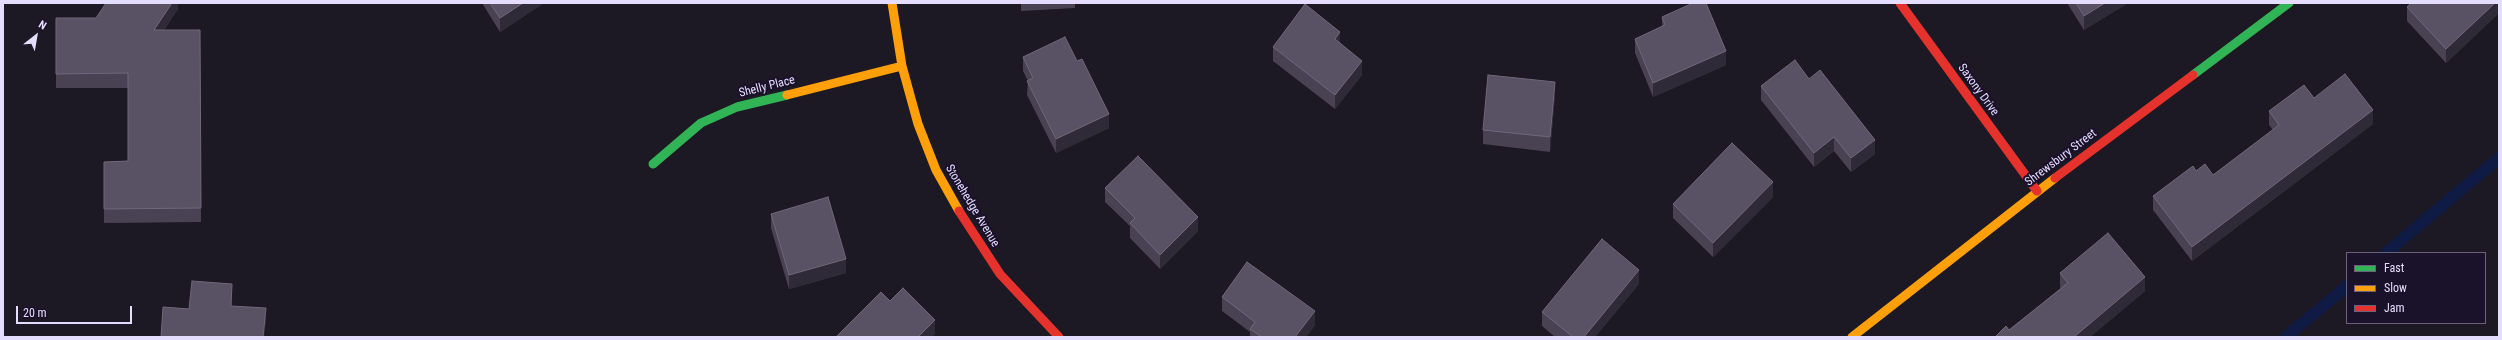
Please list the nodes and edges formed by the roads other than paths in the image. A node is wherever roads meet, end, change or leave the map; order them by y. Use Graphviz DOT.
graph roads {
  1 [pos="892,3"];
  2 [pos="1900,3"];
  3 [pos="2289,3"];
  4 [pos="902,66"];
  5 [pos="653,164"];
  6 [pos="2037,190"];
  7 [pos="1059,337"];
  8 [pos="1852,337"];
  1 -- 4 [label="street, Stonehedge Avenue"];
  2 -- 6 [label="street, Saxony Drive"];
  3 -- 6 [label="street, Shrewsbury Street"];
  4 -- 5 [label="street, Shelly Place"];
  4 -- 7 [label="street, Stonehedge Avenue"];
  6 -- 8 [label="street, Shrewsbury Street"];
}
